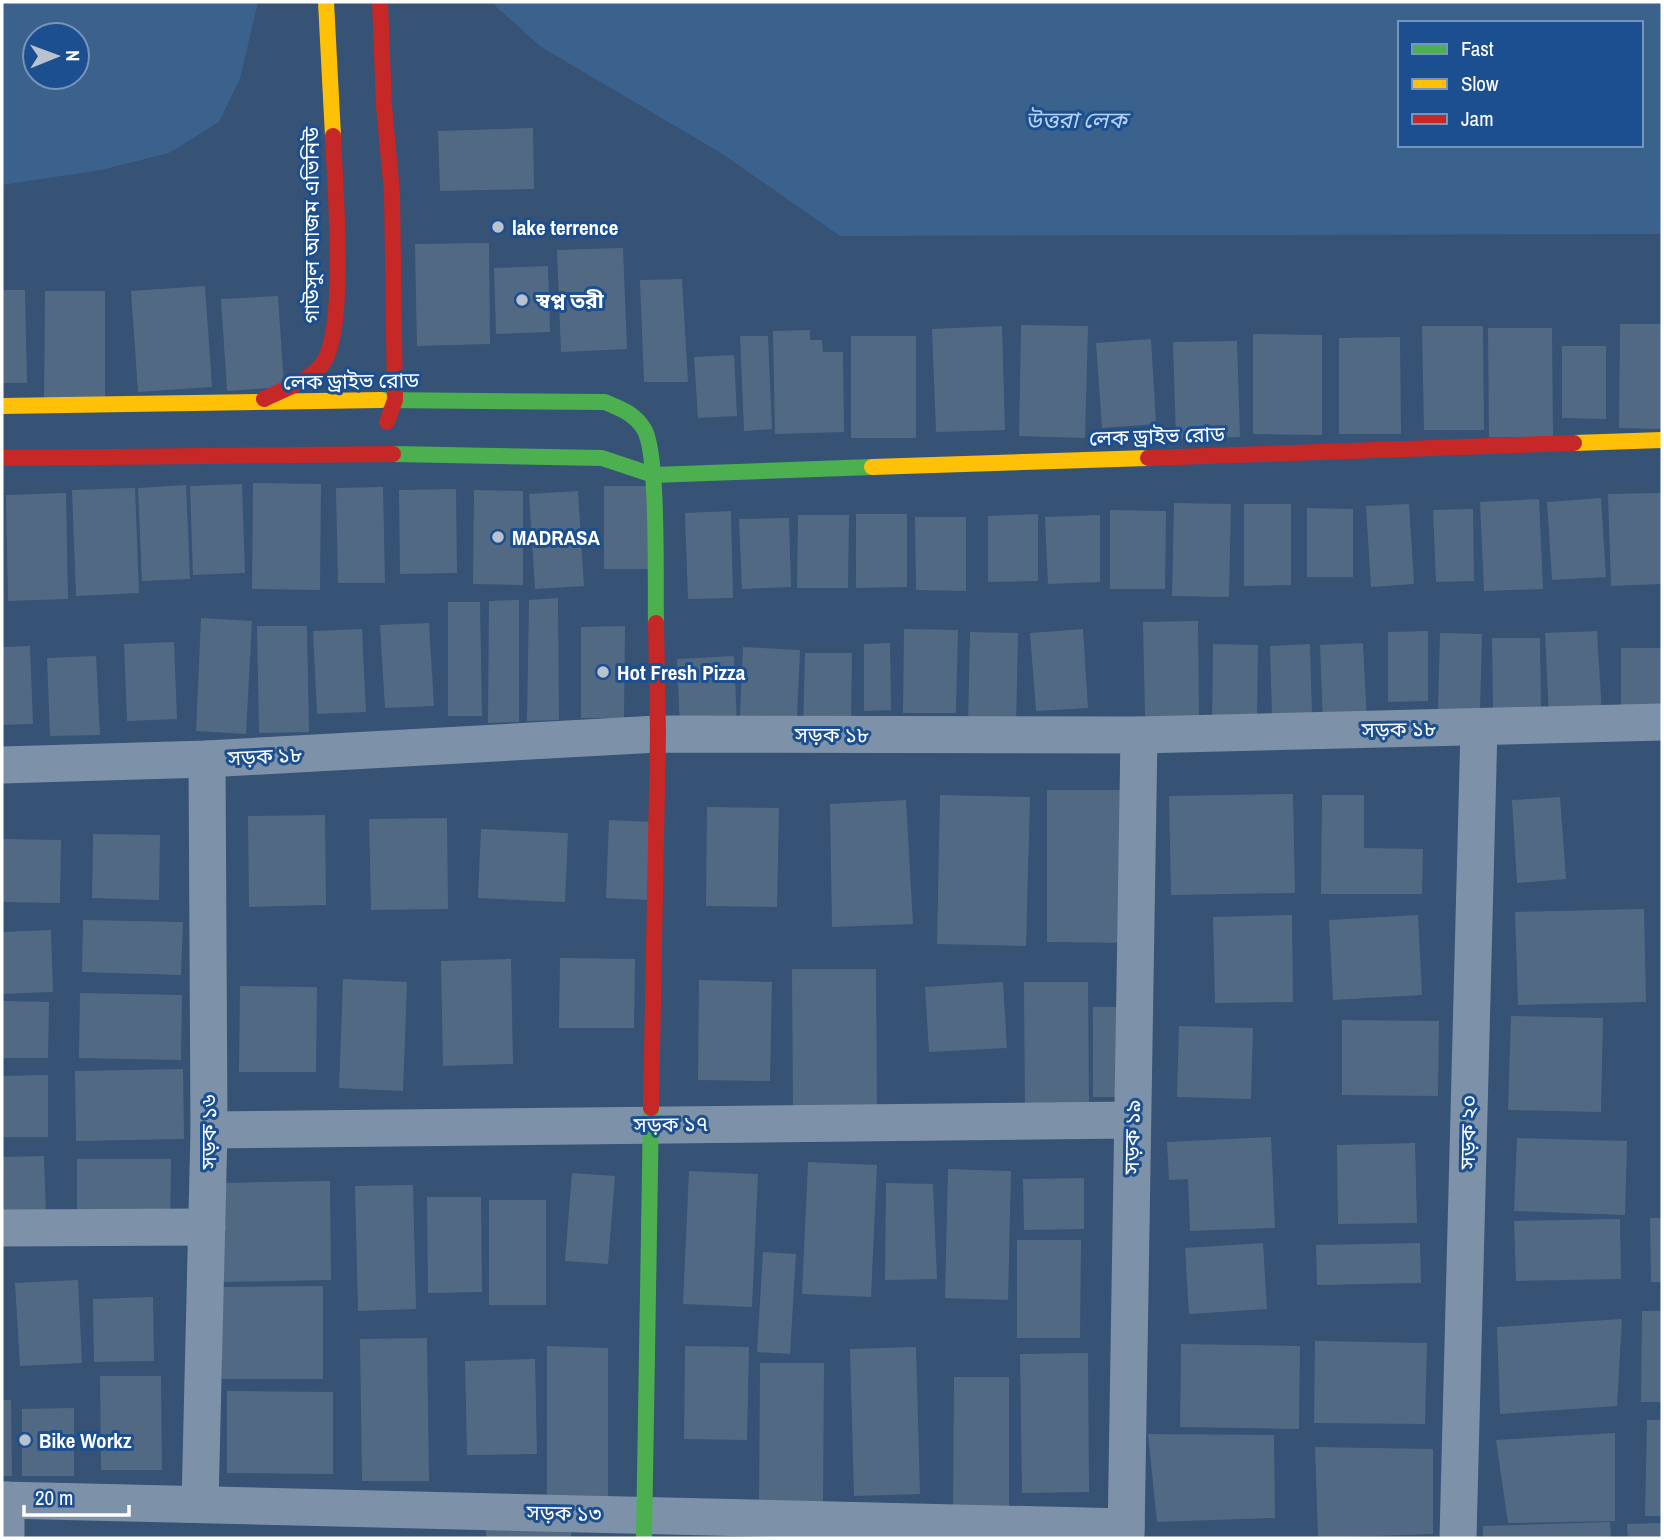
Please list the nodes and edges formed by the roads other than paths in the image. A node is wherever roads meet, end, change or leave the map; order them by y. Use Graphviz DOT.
graph roads {
  1 [pos="326,2"];
  2 [pos="380,2"];
  3 [pos="395,400"];
  4 [pos="253,404"];
  5 [pos="2,406"];
  6 [pos="1662,440"];
  7 [pos="377,454"];
  8 [pos="2,457"];
  9 [pos="653,475"];
  10 [pos="1662,722"];
  11 [pos="1479,727"];
  12 [pos="658,734"];
  13 [pos="1139,735"];
  14 [pos="206,760"];
  15 [pos="2,765"];
  16 [pos="1132,1120"];
  17 [pos="651,1125"];
  18 [pos="209,1130"];
  19 [pos="207,1227"];
  20 [pos="2,1228"];
  21 [pos="4,1500"];
  22 [pos="200,1504"];
  23 [pos="351,1523"];
  24 [pos="644,1527"];
  25 [pos="1126,1533"];
  26 [pos="6,1538"];
  27 [pos="1458,1538"];
  1 -- 4 [label="street, গাউসুল আজম এভিনিউ"];
  2 -- 3 [label="street"];
  3 -- 4 [label="street, লেক ড্রাইভ রোড"];
  3 -- 7 [label="street"];
  3 -- 9 [label="street, লেক ড্রাইভ রোড"];
  4 -- 5 [label="street, লেক ড্রাইভ রোড"];
  6 -- 9 [label="street, লেক ড্রাইভ রোড"];
  7 -- 8 [label="street, লেক ড্রাইভ রোড"];
  7 -- 9 [label="street, লেক ড্রাইভ রোড"];
  9 -- 12 [label="street"];
  10 -- 11 [label="street, সড়ক ১৮"];
  11 -- 13 [label="street, সড়ক ১৮"];
  11 -- 27 [label="street, সড়ক ২০"];
  12 -- 13 [label="street, সড়ক ১৮"];
  12 -- 14 [label="street, সড়ক ১৮"];
  12 -- 17 [label="street"];
  13 -- 16 [label="street, সড়ক ১৯"];
  14 -- 15 [label="street, সড়ক ১৮"];
  14 -- 18 [label="street, সড়ক ১৬"];
  16 -- 17 [label="street, সড়ক ১৭"];
  16 -- 25 [label="street, সড়ক ১৯"];
  17 -- 18 [label="street, সড়ক ১৭"];
  17 -- 24 [label="street"];
  18 -- 19 [label="street, সড়ক ১৬"];
  19 -- 20 [label="street"];
  19 -- 22 [label="street, সড়ক ১৬"];
  21 -- 22 [label="street, সড়ক ১৩"];
  21 -- 26 [label="street"];
  22 -- 23 [label="street, সড়ক ১৩"];
  23 -- 24 [label="street, সড়ক ১৩"];
  24 -- 25 [label="street, সড়ক ১৩"];
}
